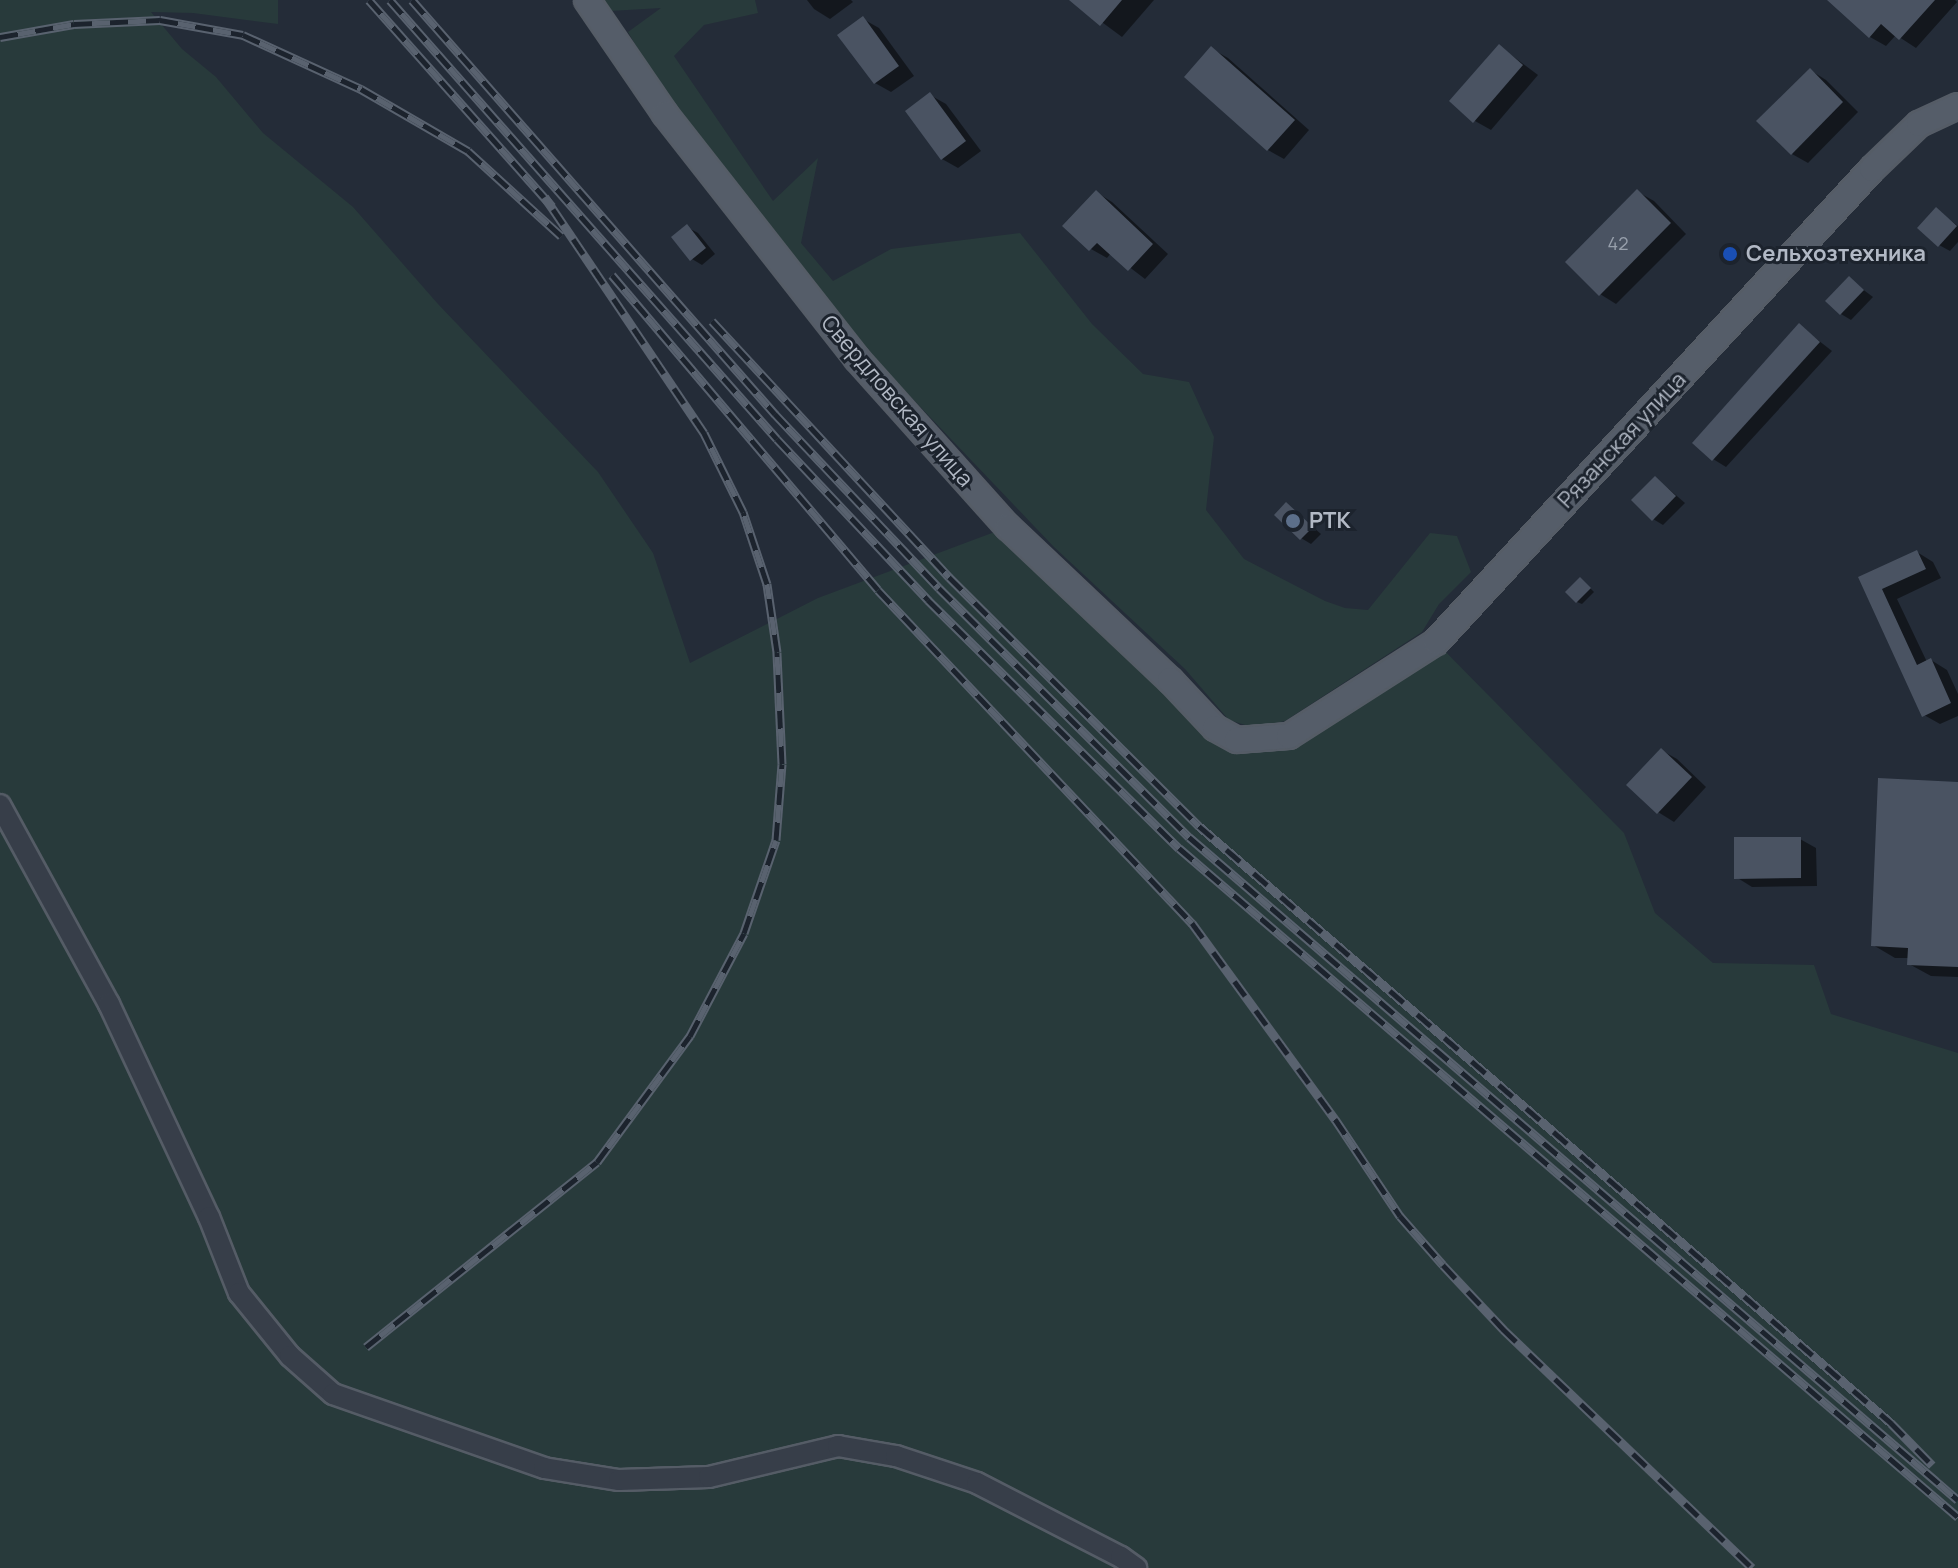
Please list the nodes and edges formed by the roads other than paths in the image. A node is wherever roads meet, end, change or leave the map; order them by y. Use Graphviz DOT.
graph roads {
  1 [pos="587,0"];
  2 [pos="1958,106"];
  3 [pos="1262,740"];
  4 [pos="0,805"];
  5 [pos="1136,1568"];
  1 -- 3 [label="main road, Свердловская улица"];
  2 -- 3 [label="main road, Рязанская улица"];
  4 -- 5 [label="street"];
}
